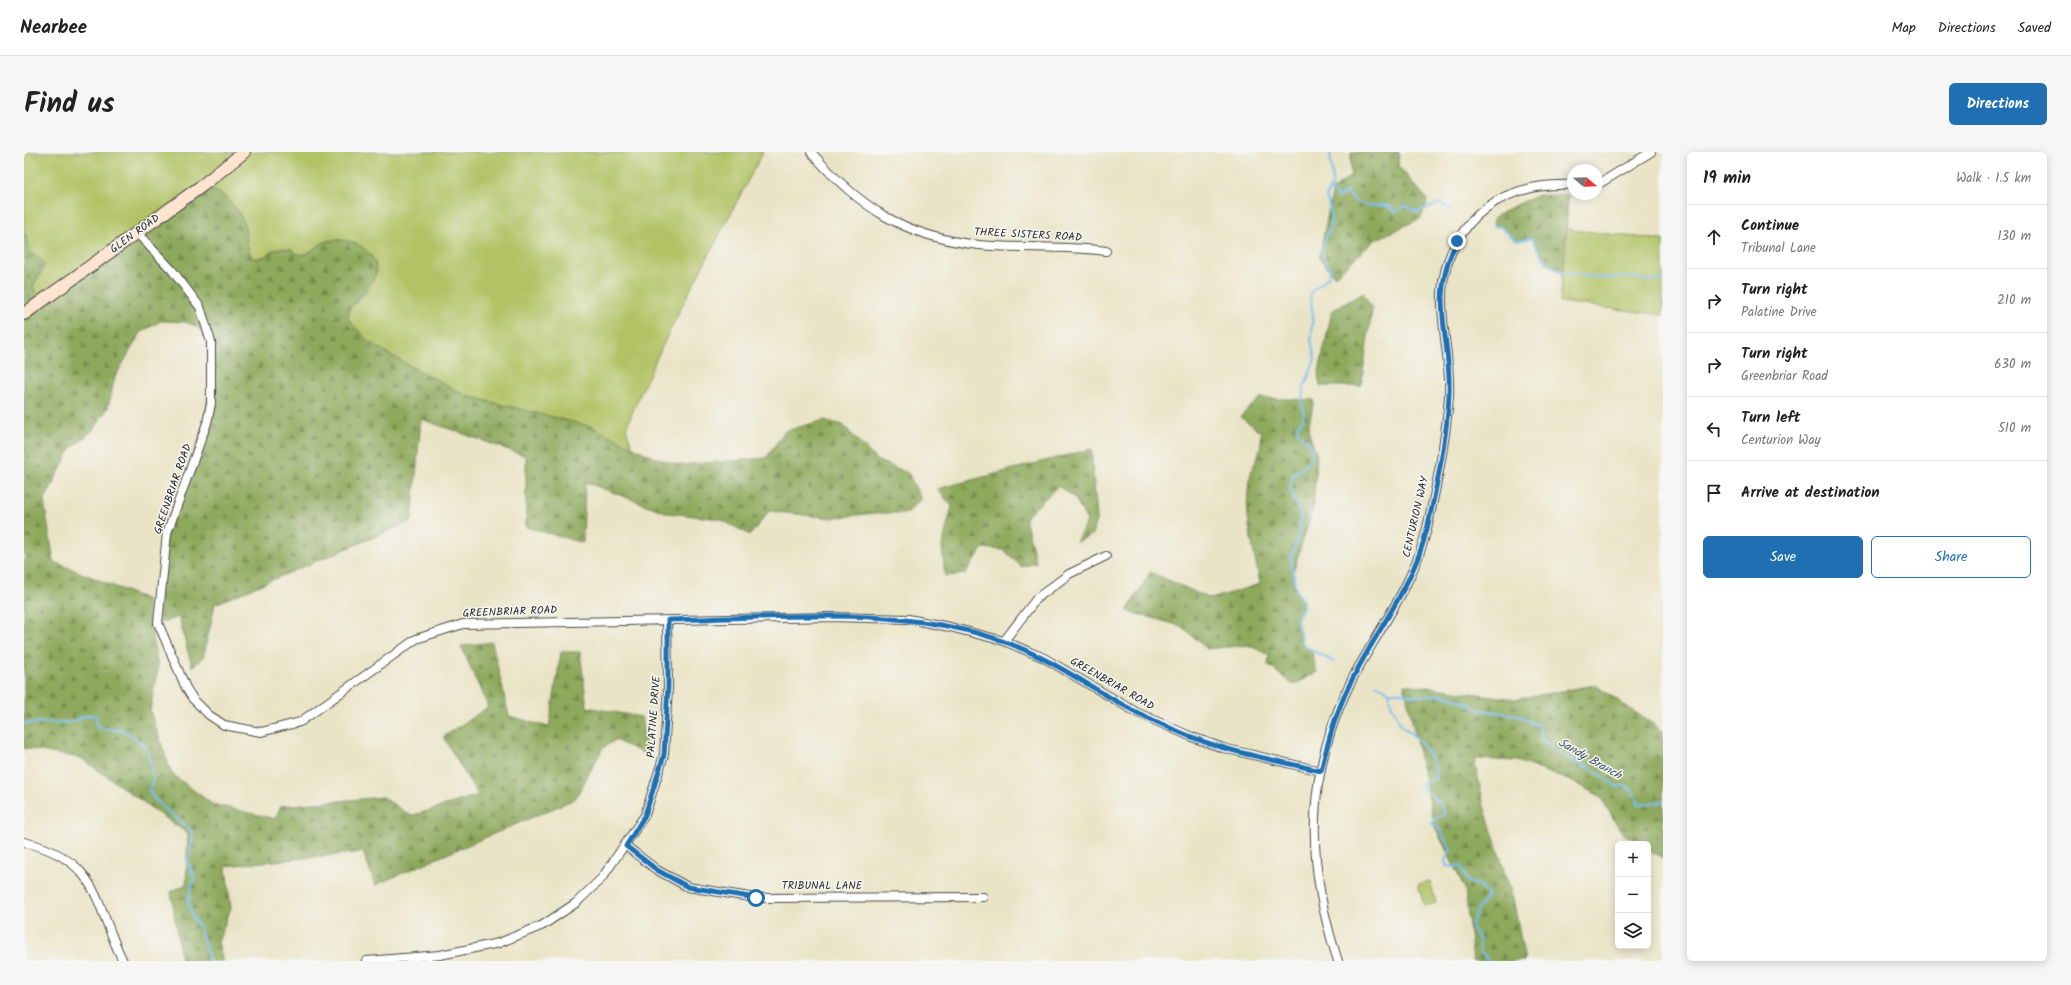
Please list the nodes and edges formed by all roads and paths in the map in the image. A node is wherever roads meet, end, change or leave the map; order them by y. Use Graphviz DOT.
graph roads {
  1 [pos="244,152"];
  2 [pos="811,152"];
  3 [pos="1651,152"];
  4 [pos="1603,180"];
  5 [pos="1567,185"];
  6 [pos="137,233"];
  7 [pos="1106,251"];
  8 [pos="24,314"];
  9 [pos="1106,556"];
  10 [pos="668,620"];
  11 [pos="1004,642"];
  12 [pos="1321,771"];
  13 [pos="24,842"];
  14 [pos="626,846"];
  15 [pos="983,897"];
  16 [pos="123,961"];
  17 [pos="367,961"];
  18 [pos="1338,961"];
  1 -- 6 [label="main road, GLEN ROAD"];
  2 -- 7 [label="street, THREE SISTERS ROAD"];
  3 -- 4 [label="street"];
  5 -- 12 [label="street, CENTURION WAY"];
  6 -- 8 [label="main road, GLEN ROAD"];
  6 -- 10 [label="street, GREENBRIAR ROAD"];
  9 -- 11 [label="street"];
  10 -- 11 [label="street, GREENBRIAR ROAD"];
  10 -- 14 [label="street, PALATINE DRIVE"];
  11 -- 12 [label="street, GREENBRIAR ROAD"];
  12 -- 18 [label="street, CENTURION WAY"];
  13 -- 16 [label="street"];
  14 -- 15 [label="street, TRIBUNAL LANE"];
  14 -- 17 [label="street, PALATINE DRIVE"];
}
